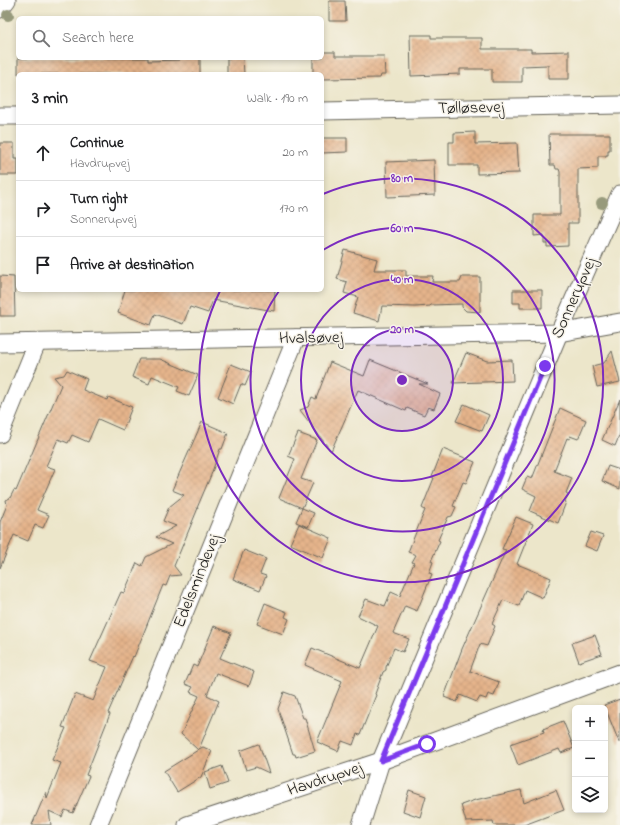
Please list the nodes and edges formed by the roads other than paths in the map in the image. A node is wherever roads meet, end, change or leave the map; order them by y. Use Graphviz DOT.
graph roads {
  1 [pos="7,0"];
  2 [pos="0,9"];
  3 [pos="620,106"];
  4 [pos="324,111"];
  5 [pos="0,116"];
  6 [pos="16,116"];
  7 [pos="620,194"];
  8 [pos="620,322"];
  9 [pos="559,333"];
  10 [pos="296,338"];
  11 [pos="0,343"];
  12 [pos="38,343"];
  13 [pos="0,434"];
  14 [pos="620,673"];
  15 [pos="381,761"];
  16 [pos="98,825"];
  17 [pos="187,825"];
  18 [pos="361,825"];
  1 -- 2 [label="street"];
  3 -- 4 [label="street, Tølløsevej"];
  5 -- 6 [label="street"];
  7 -- 9 [label="street, Sonnerupvej"];
  8 -- 9 [label="street, Hvalsøvej"];
  9 -- 10 [label="street, Hvalsøvej"];
  9 -- 15 [label="street, Sonnerupvej"];
  10 -- 12 [label="street, Hvalsøvej"];
  10 -- 16 [label="street, Edelsmindevej"];
  11 -- 12 [label="street, Hvalsøvej"];
  12 -- 13 [label="street"];
  14 -- 15 [label="street, Havdrupvej"];
  15 -- 17 [label="street, Havdrupvej"];
  15 -- 18 [label="street, Sonnerupvej"];
}
